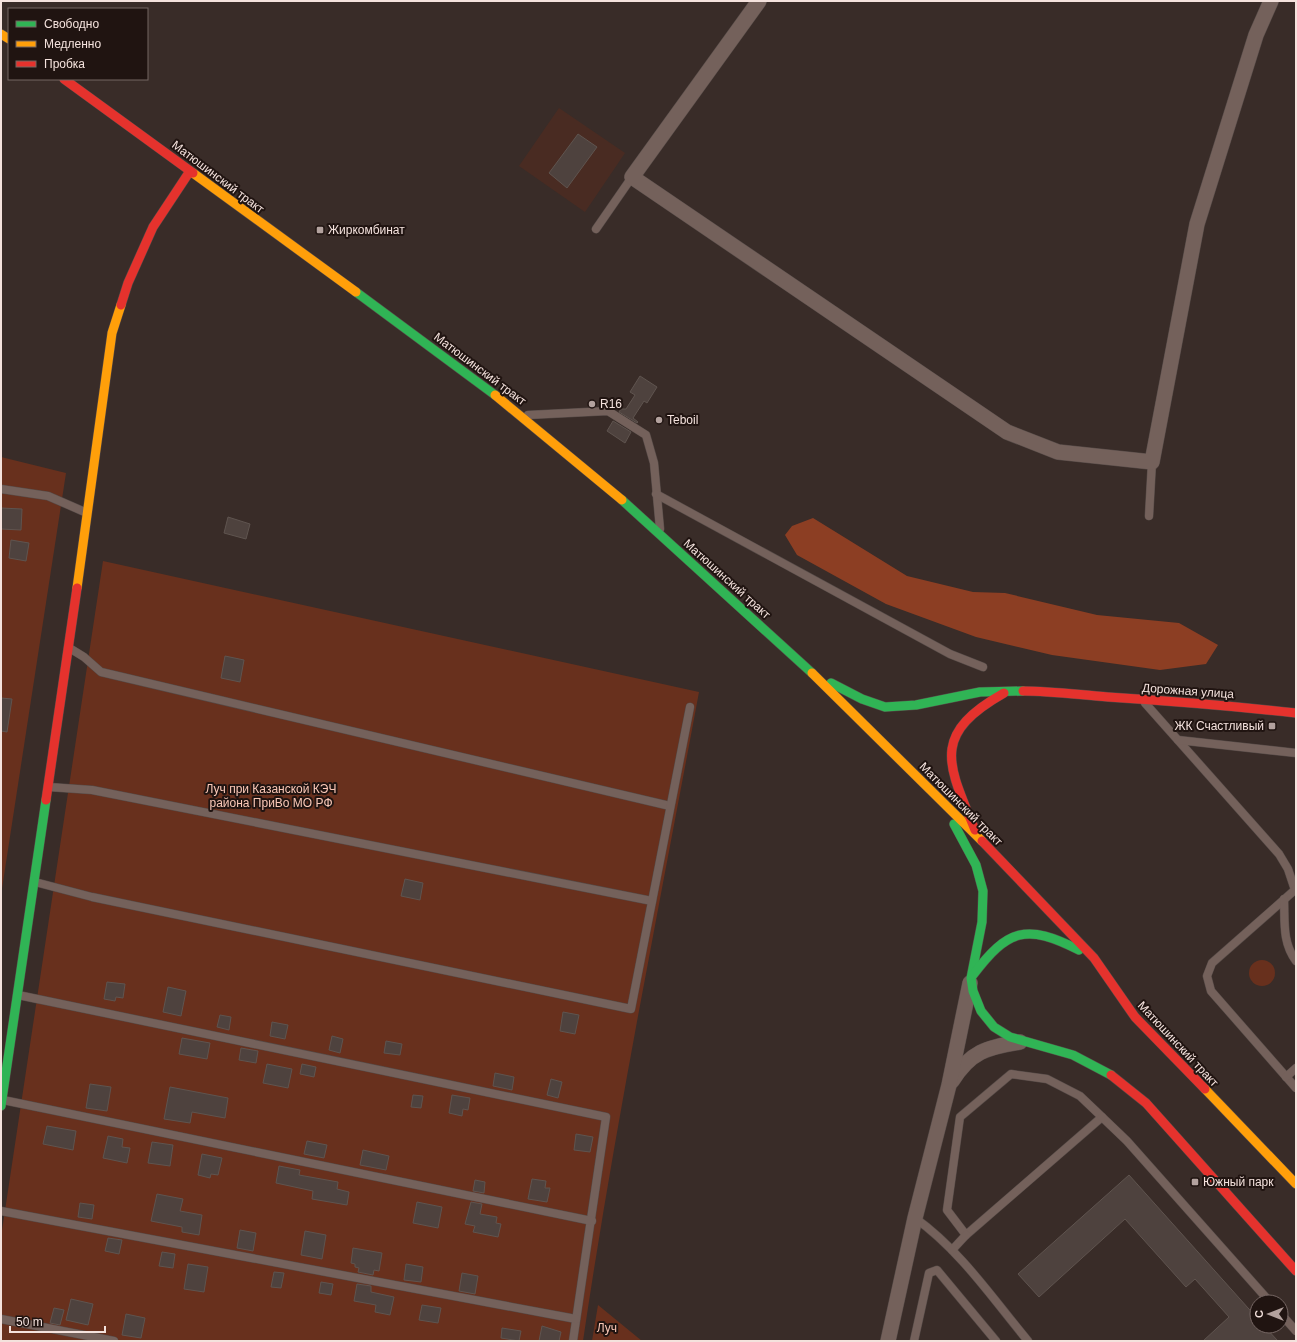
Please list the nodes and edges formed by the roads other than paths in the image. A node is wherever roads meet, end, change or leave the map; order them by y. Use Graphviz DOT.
graph roads {
  1 [pos="759,1"];
  2 [pos="1271,1"];
  3 [pos="65,80"];
  4 [pos="190,171"];
  5 [pos="632,177"];
  6 [pos="596,229"];
  7 [pos="521,415"];
  8 [pos="1152,462"];
  9 [pos="1,489"];
  10 [pos="656,494"];
  11 [pos="88,513"];
  12 [pos="1149,516"];
  13 [pos="661,536"];
  14 [pos="68,647"];
  15 [pos="983,667"];
  16 [pos="813,674"];
  17 [pos="1006,692"];
  18 [pos="1141,699"];
  19 [pos="690,707"];
  20 [pos="1296,713"];
  21 [pos="1178,740"];
  22 [pos="1296,753"];
  23 [pos="48,787"];
  24 [pos="941,801"];
  25 [pos="670,806"];
  26 [pos="979,838"];
  27 [pos="34,882"];
  28 [pos="1295,889"];
  29 [pos="1284,899"];
  30 [pos="652,901"];
  31 [pos="1094,958"];
  32 [pos="1296,961"];
  33 [pos="971,978"];
  34 [pos="18,995"];
  35 [pos="1020,1042"];
  36 [pos="1296,1068"];
  37 [pos="1286,1077"];
  38 [pos="3,1079"];
  39 [pos="949,1085"];
  40 [pos="1296,1088"];
  41 [pos="2,1103"];
  42 [pos="1102,1117"];
  43 [pos="1296,1184"];
  44 [pos="1,1211"];
  45 [pos="915,1218"];
  46 [pos="592,1221"];
  47 [pos="966,1235"];
  48 [pos="952,1250"];
  49 [pos="1296,1271"];
  50 [pos="1263,1294"];
  51 [pos="1,1319"];
  52 [pos="576,1319"];
  53 [pos="1289,1323"];
  54 [pos="1296,1331"];
  55 [pos="114,1341"];
  56 [pos="573,1341"];
  57 [pos="888,1341"];
  58 [pos="914,1341"];
  59 [pos="996,1341"];
  60 [pos="1028,1341"];
  1 -- 5 [label="street"];
  2 -- 8 [label="street"];
  3 -- 4 [label="street, Матюшинский тракт"];
  4 -- 7 [label="street, Матюшинский тракт"];
  4 -- 11 [label="street"];
  5 -- 6 [label="lane"];
  5 -- 8 [label="street"];
  7 -- 10 [label="lane"];
  7 -- 13 [label="street, Матюшинский тракт"];
  8 -- 12 [label="lane"];
  9 -- 11 [label="lane"];
  10 -- 13 [label="lane"];
  10 -- 15 [label="lane"];
  11 -- 14 [label="street"];
  13 -- 16 [label="street, Матюшинский тракт"];
  14 -- 23 [label="street"];
  14 -- 25 [label="lane"];
  16 -- 17 [label="street, Дорожная улица"];
  16 -- 24 [label="street, Матюшинский тракт"];
  17 -- 18 [label="street, Дорожная улица"];
  17 -- 26 [label="street"];
  18 -- 20 [label="street, Дорожная улица"];
  18 -- 21 [label="lane"];
  19 -- 25 [label="lane"];
  21 -- 22 [label="lane"];
  21 -- 28 [label="lane"];
  23 -- 27 [label="street"];
  23 -- 30 [label="lane"];
  24 -- 26 [label="street, Матюшинский тракт"];
  24 -- 33 [label="street"];
  25 -- 30 [label="lane"];
  26 -- 31 [label="street, Матюшинский тракт"];
  27 -- 30 [label="lane"];
  27 -- 34 [label="street"];
  28 -- 29 [label="lane"];
  29 -- 32 [label="lane"];
  29 -- 37 [label="lane"];
  31 -- 33 [label="street"];
  31 -- 43 [label="street, Матюшинский тракт"];
  33 -- 35 [label="street"];
  33 -- 39 [label="street"];
  34 -- 38 [label="street"];
  34 -- 46 [label="lane"];
  35 -- 39 [label="street"];
  35 -- 49 [label="street"];
  36 -- 37 [label="lane"];
  37 -- 40 [label="lane"];
  38 -- 41 [label="street"];
  39 -- 45 [label="street"];
  41 -- 46 [label="lane"];
  42 -- 47 [label="lane"];
  42 -- 47 [label="lane"];
  42 -- 50 [label="lane"];
  44 -- 52 [label="lane"];
  45 -- 48 [label="lane"];
  45 -- 57 [label="street"];
  46 -- 52 [label="lane"];
  47 -- 48 [label="lane"];
  48 -- 60 [label="lane"];
  51 -- 55 [label="lane"];
  52 -- 56 [label="lane"];
  53 -- 54 [label="lane"];
  58 -- 59 [label="lane"];
}
